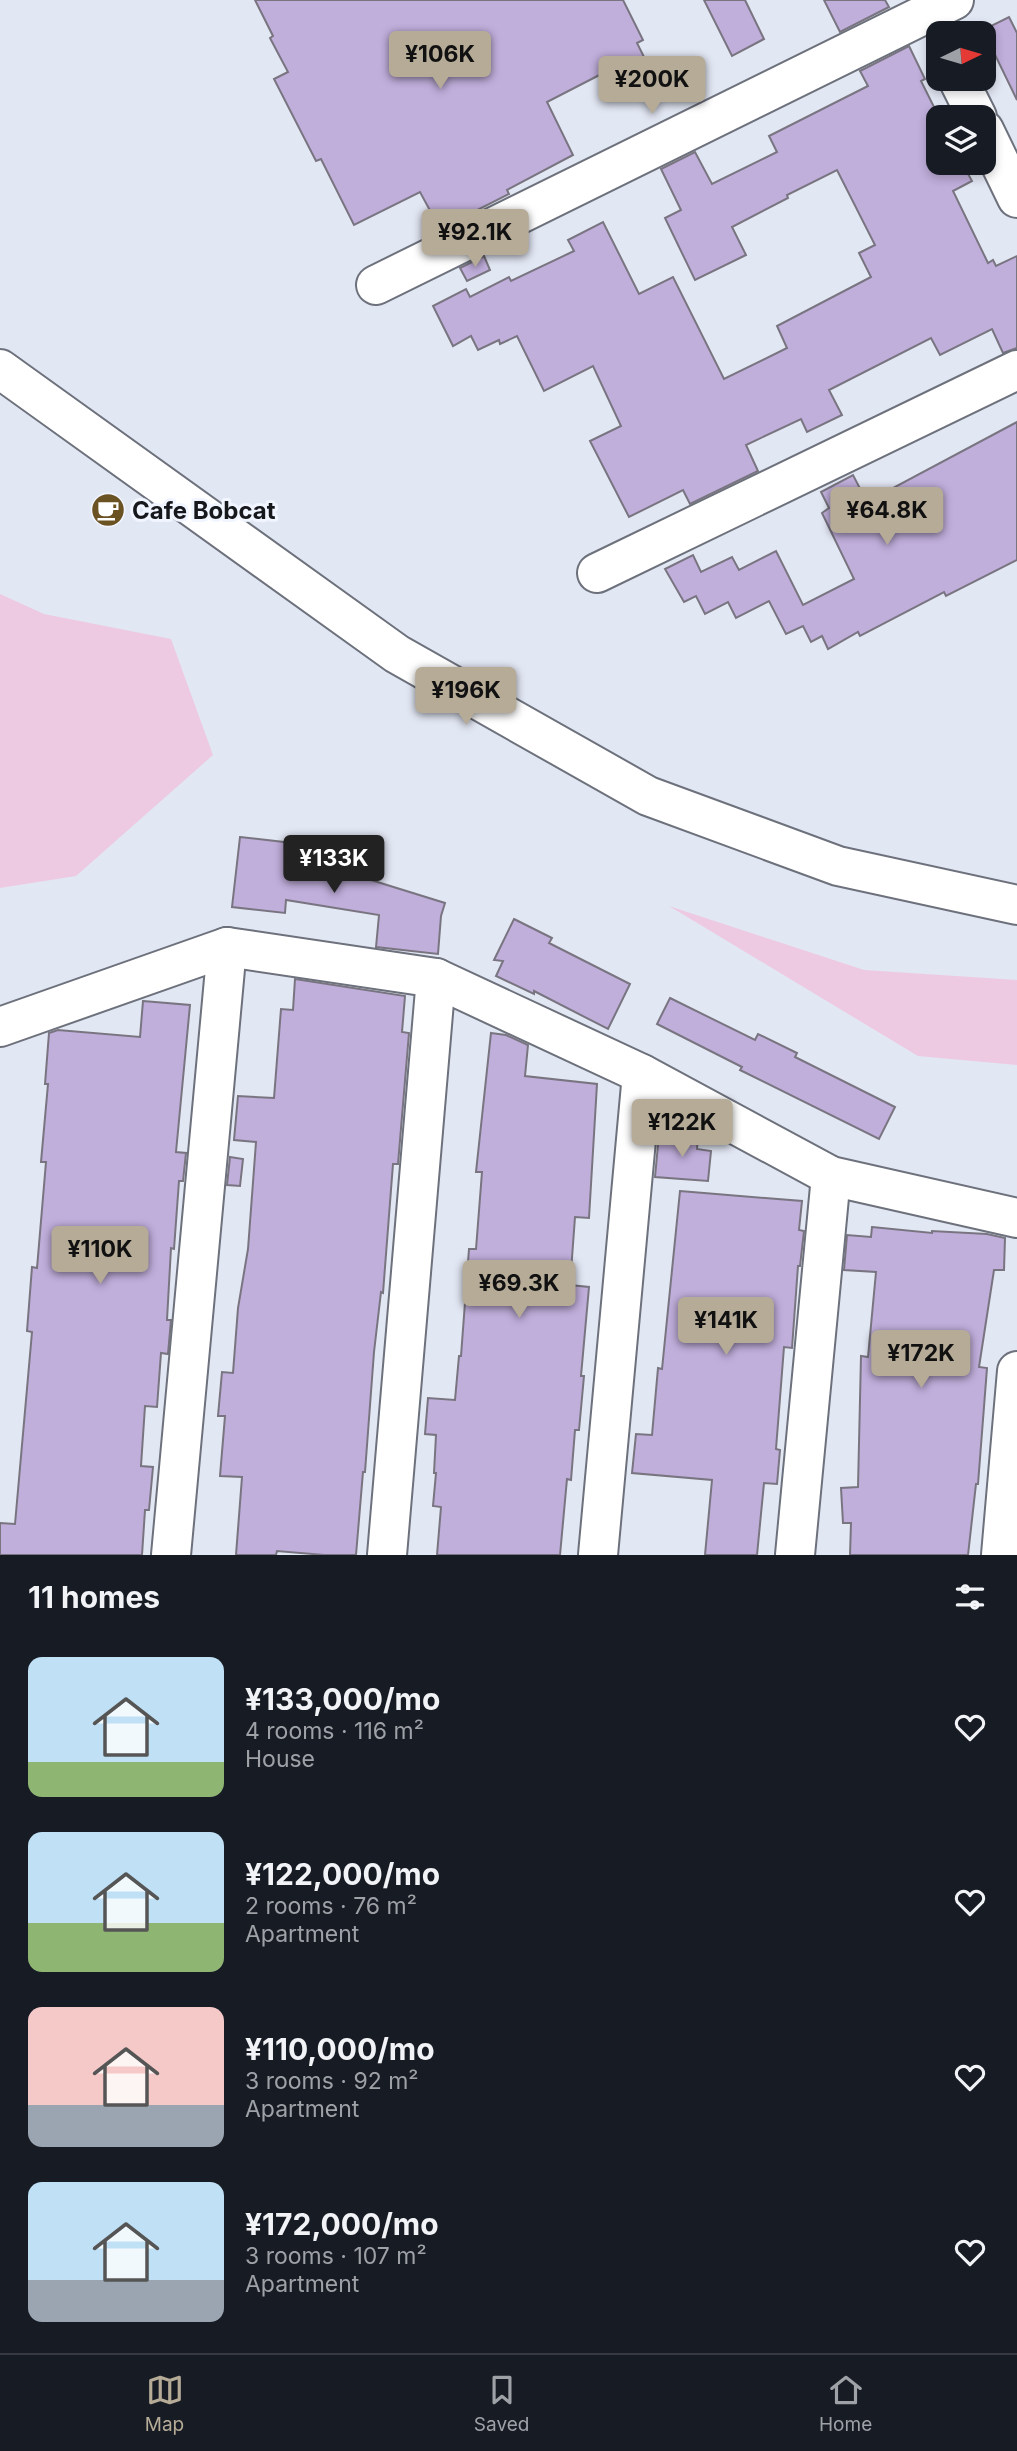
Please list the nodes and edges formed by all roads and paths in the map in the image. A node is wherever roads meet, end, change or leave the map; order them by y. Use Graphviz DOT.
graph roads {
  1 [pos="934,13"];
  2 [pos="996,155"];
  3 [pos="1017,198"];
  4 [pos="376,285"];
  5 [pos="0,369"];
  6 [pos="1017,370"];
  7 [pos="597,573"];
  8 [pos="1017,905"];
  9 [pos="227,947"];
  10 [pos="436,978"];
  11 [pos="1,1035"];
  12 [pos="642,1073"];
  13 [pos="831,1176"];
  14 [pos="1017,1218"];
  15 [pos="1017,1371"];
  16 [pos="171,1555"];
  17 [pos="387,1555"];
  18 [pos="598,1555"];
  19 [pos="795,1555"];
  20 [pos="1001,1555"];
  1 -- 4 [label="street"];
  2 -- 3 [label="street"];
  5 -- 8 [label="street"];
  6 -- 7 [label="street"];
  9 -- 10 [label="street"];
  9 -- 11 [label="street"];
  9 -- 16 [label="street"];
  10 -- 12 [label="street"];
  10 -- 17 [label="street"];
  12 -- 13 [label="street"];
  12 -- 18 [label="street"];
  13 -- 14 [label="street"];
  13 -- 19 [label="street"];
  15 -- 20 [label="street"];
}
